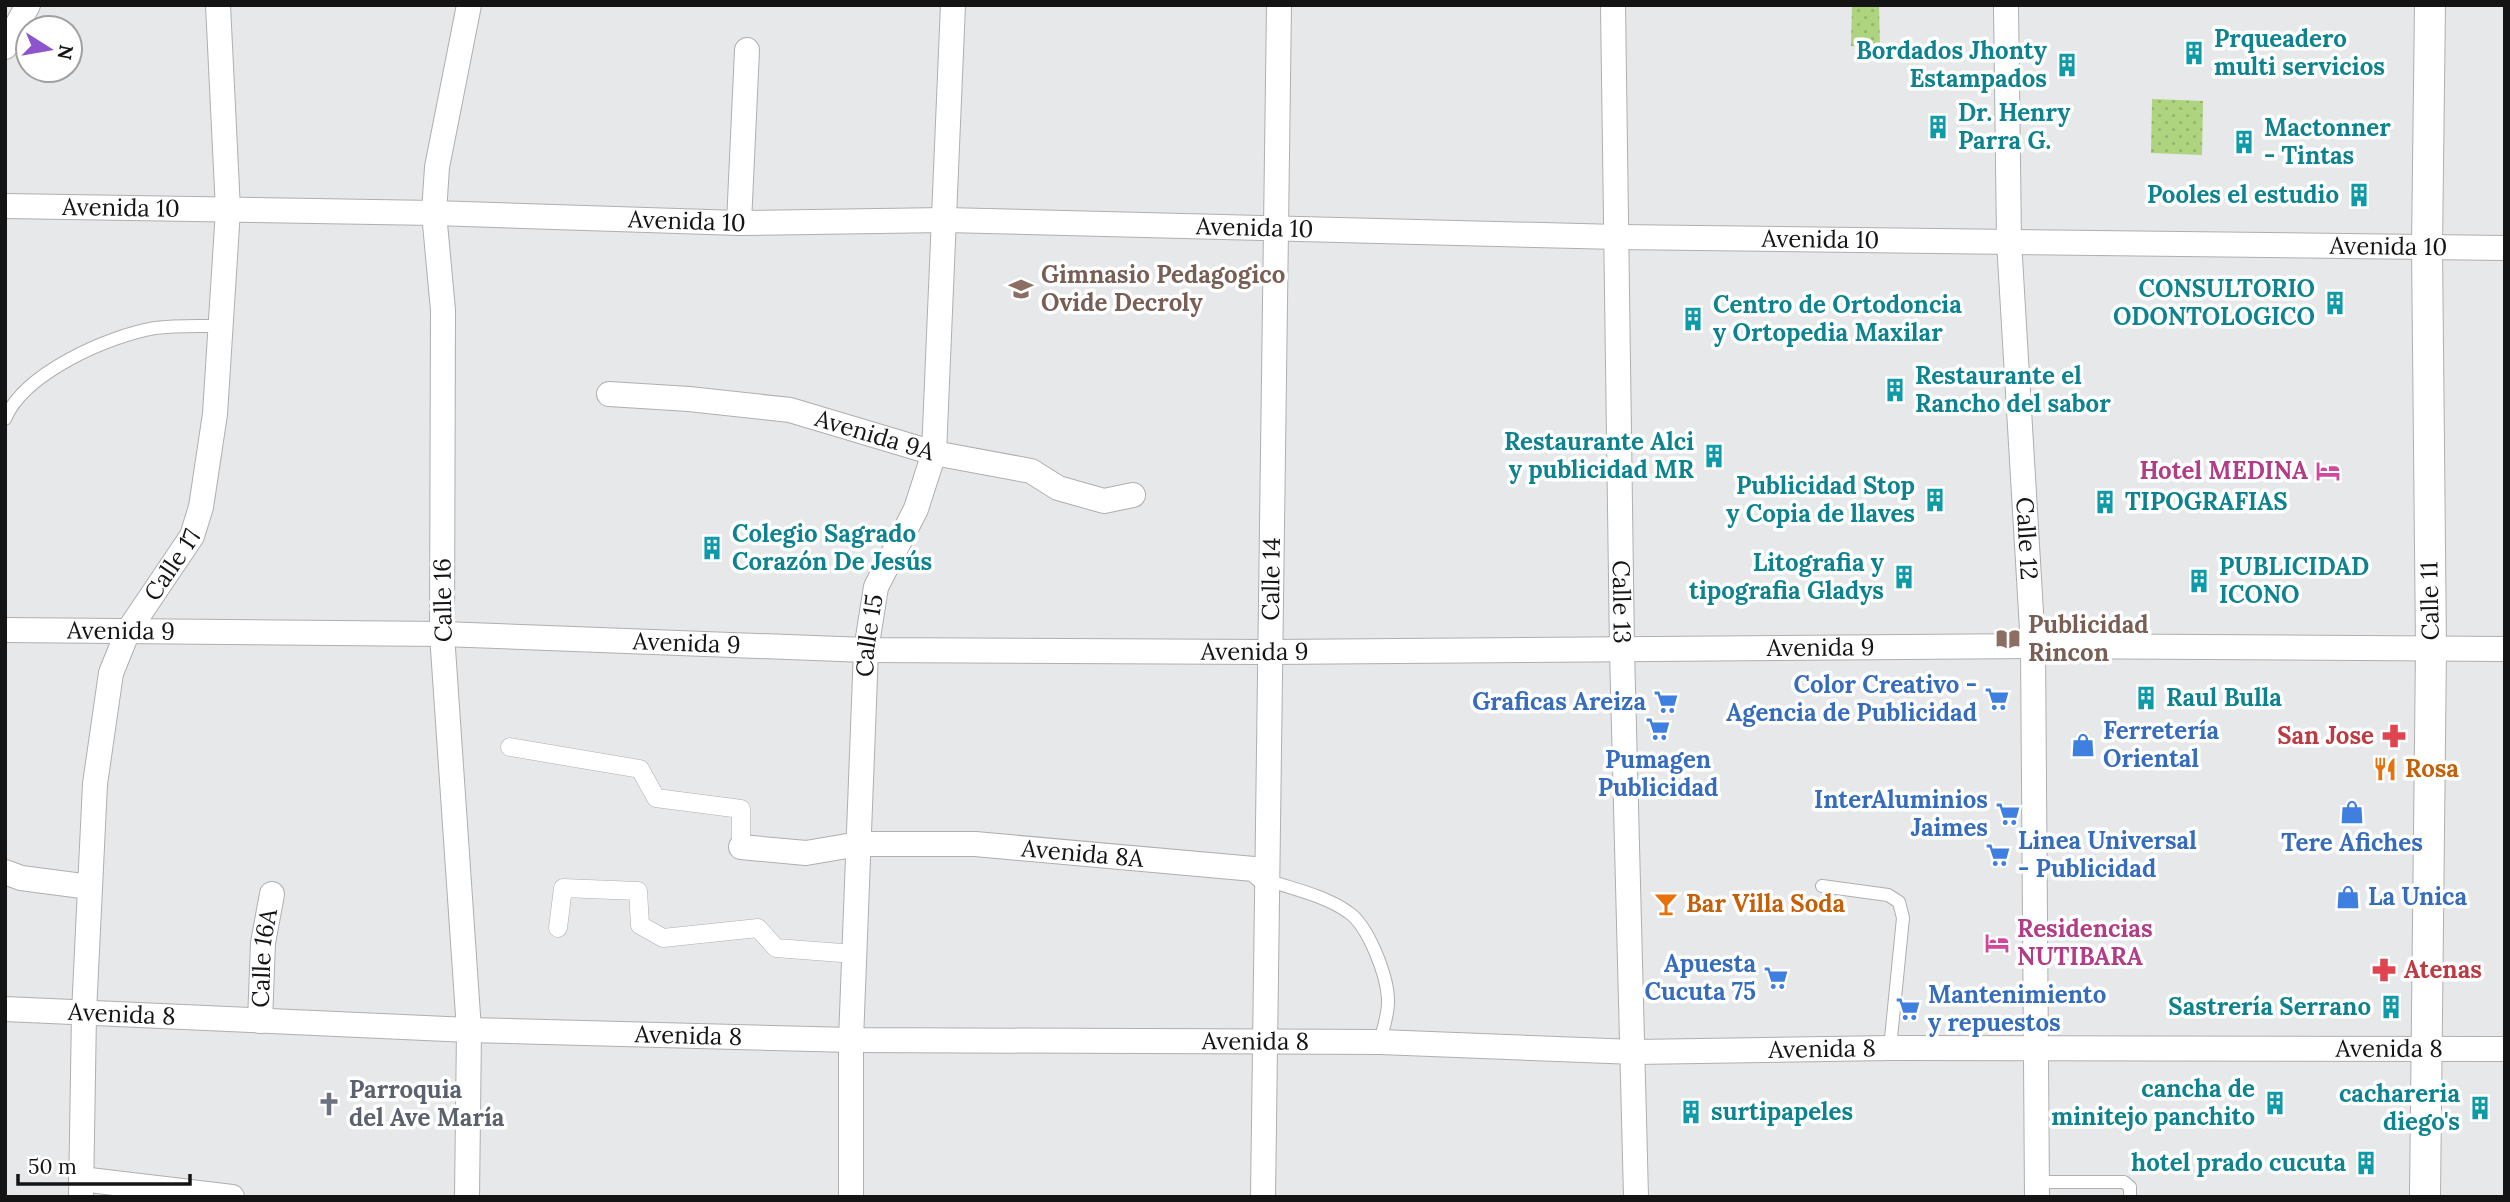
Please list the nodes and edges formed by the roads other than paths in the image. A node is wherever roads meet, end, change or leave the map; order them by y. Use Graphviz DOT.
graph roads {
  1 [pos="28,5"];
  2 [pos="218,5"];
  3 [pos="469,5"];
  4 [pos="953,5"];
  5 [pos="1279,5"];
  6 [pos="1613,5"];
  7 [pos="2006,5"];
  8 [pos="2430,5"];
  9 [pos="5,47"];
  10 [pos="747,50"];
  11 [pos="5,206"];
  12 [pos="228,210"];
  13 [pos="434,213"];
  14 [pos="945,220"];
  15 [pos="739,223"];
  16 [pos="1276,230"];
  17 [pos="1618,237"];
  18 [pos="2010,241"];
  19 [pos="2427,247"];
  20 [pos="2505,248"];
  21 [pos="220,326"];
  22 [pos="609,394"];
  23 [pos="5,419"];
  24 [pos="934,453"];
  25 [pos="1133,495"];
  26 [pos="5,630"];
  27 [pos="128,631"];
  28 [pos="442,634"];
  29 [pos="2033,646"];
  30 [pos="2431,648"];
  31 [pos="2505,649"];
  32 [pos="866,650"];
  33 [pos="1622,650"];
  34 [pos="1269,652"];
  35 [pos="510,747"];
  36 [pos="859,844"];
  37 [pos="741,846"];
  38 [pos="5,872"];
  39 [pos="1267,880"];
  40 [pos="1822,886"];
  41 [pos="90,887"];
  42 [pos="272,894"];
  43 [pos="558,928"];
  44 [pos="855,954"];
  45 [pos="5,1009"];
  46 [pos="84,1013"];
  47 [pos="260,1021"];
  48 [pos="469,1030"];
  49 [pos="851,1040"];
  50 [pos="1265,1040"];
  51 [pos="1380,1042"];
  52 [pos="1890,1048"];
  53 [pos="2037,1048"];
  54 [pos="2425,1049"];
  55 [pos="2505,1049"];
  56 [pos="1635,1052"];
  57 [pos="81,1188"];
  58 [pos="2037,1189"];
  59 [pos="232,1197"];
  60 [pos="467,1197"];
  61 [pos="851,1197"];
  62 [pos="1263,1197"];
  63 [pos="1636,1197"];
  64 [pos="2130,1197"];
  65 [pos="2425,1197"];
  1 -- 9 [label="street"];
  2 -- 12 [label="street, Calle 17"];
  3 -- 13 [label="street, Calle 16"];
  4 -- 14 [label="street, Calle 15"];
  5 -- 16 [label="street, Calle 14"];
  6 -- 17 [label="street, Calle 13"];
  7 -- 18 [label="street, Calle 12"];
  8 -- 19 [label="street, Calle 11"];
  10 -- 15 [label="street"];
  11 -- 12 [label="street, Avenida 10"];
  12 -- 13 [label="street, Avenida 10"];
  12 -- 21 [label="street, Calle 17"];
  13 -- 15 [label="street, Avenida 10"];
  13 -- 28 [label="street, Calle 16"];
  14 -- 15 [label="street, Avenida 10"];
  14 -- 16 [label="street, Avenida 10"];
  14 -- 24 [label="street, Calle 15"];
  16 -- 17 [label="street, Avenida 10"];
  16 -- 34 [label="street, Calle 14"];
  17 -- 18 [label="street, Avenida 10"];
  17 -- 33 [label="street, Calle 13"];
  18 -- 19 [label="street, Avenida 10"];
  18 -- 29 [label="street, Calle 12"];
  19 -- 20 [label="street, Avenida 10"];
  19 -- 30 [label="street, Calle 11"];
  21 -- 23 [label="lane"];
  21 -- 27 [label="street, Calle 17"];
  22 -- 24 [label="street, Avenida 9A"];
  24 -- 25 [label="street, Avenida 9A"];
  24 -- 32 [label="street, Calle 15"];
  26 -- 27 [label="street, Avenida 9"];
  27 -- 28 [label="street, Avenida 9"];
  27 -- 41 [label="street, Calle 17"];
  28 -- 32 [label="street, Avenida 9"];
  28 -- 48 [label="street, Calle 16"];
  29 -- 30 [label="street, Avenida 9"];
  29 -- 33 [label="street, Avenida 9"];
  29 -- 53 [label="street, Calle 12"];
  30 -- 31 [label="street, Avenida 9"];
  30 -- 54 [label="street, Calle 11"];
  32 -- 34 [label="street, Avenida 9"];
  32 -- 36 [label="street, Calle 15"];
  33 -- 34 [label="street, Avenida 9"];
  33 -- 56 [label="street, Calle 13"];
  34 -- 39 [label="street, Calle 14"];
  35 -- 37 [label="street"];
  36 -- 37 [label="street, Avenida 8A"];
  36 -- 39 [label="street, Avenida 8A"];
  36 -- 44 [label="street, Calle 15"];
  38 -- 41 [label="street"];
  39 -- 50 [label="street, Calle 14"];
  39 -- 51 [label="lane, Avenida 8A"];
  40 -- 52 [label="lane"];
  41 -- 46 [label="street, Calle 17"];
  42 -- 47 [label="street, Calle 16A"];
  43 -- 44 [label="street"];
  44 -- 49 [label="street, Calle 15"];
  45 -- 46 [label="street, Avenida 8"];
  46 -- 47 [label="street, Avenida 8"];
  46 -- 57 [label="street, Calle 17"];
  47 -- 48 [label="street, Avenida 8"];
  48 -- 49 [label="street, Avenida 8"];
  48 -- 60 [label="street, Calle 16"];
  49 -- 50 [label="street, Avenida 8"];
  49 -- 61 [label="street, Calle 15"];
  50 -- 51 [label="street, Avenida 8"];
  50 -- 62 [label="street, Calle 14"];
  51 -- 56 [label="street, Avenida 8"];
  52 -- 53 [label="street, Avenida 8"];
  52 -- 56 [label="street, Avenida 8"];
  53 -- 54 [label="street, Avenida 8"];
  53 -- 58 [label="street, Calle 12"];
  54 -- 55 [label="street, Avenida 8"];
  54 -- 65 [label="street, Calle 11"];
  56 -- 63 [label="street, Calle 13"];
  57 -- 59 [label="street"];
  58 -- 64 [label="lane"];
}
